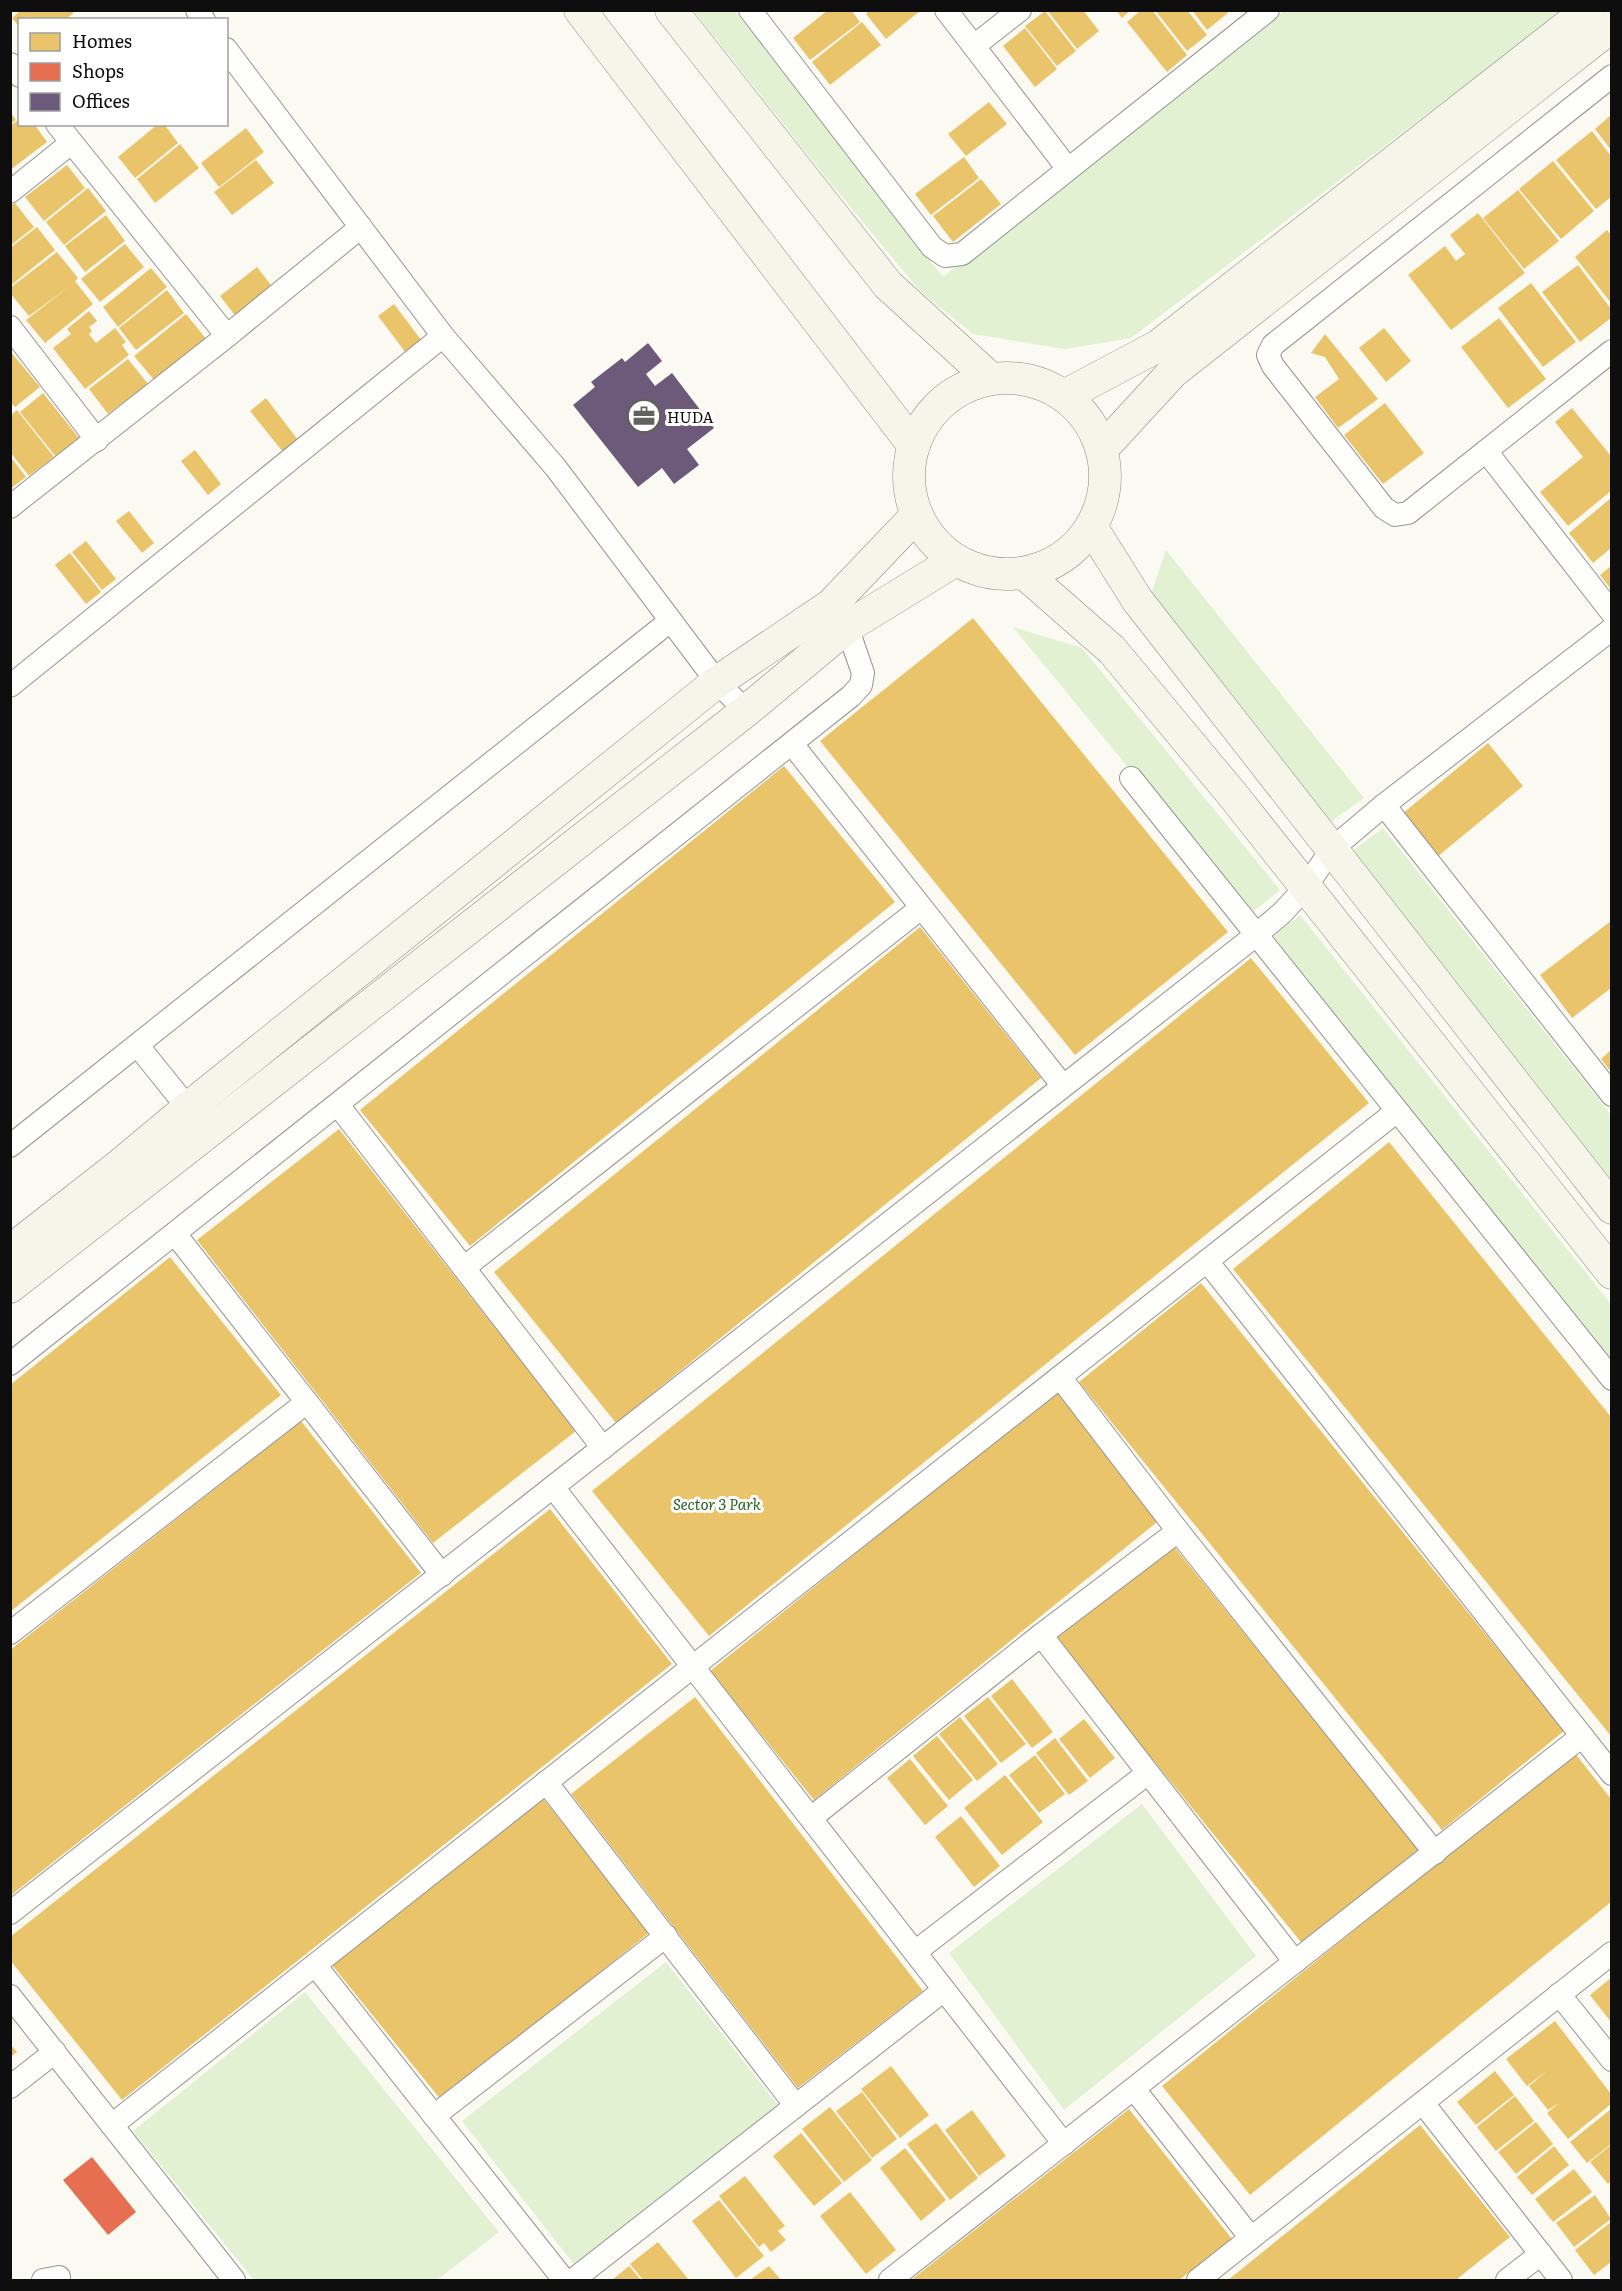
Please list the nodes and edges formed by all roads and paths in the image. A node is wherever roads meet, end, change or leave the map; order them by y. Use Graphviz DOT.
graph roads {
  1 [pos="580,10"];
  2 [pos="671,10"];
  3 [pos="750,10"];
  4 [pos="946,10"];
  5 [pos="1020,10"];
  6 [pos="1268,10"];
  7 [pos="1588,10"];
  8 [pos="1611,26"];
  9 [pos="974,46"];
  10 [pos="228,52"];
  11 [pos="1611,76"];
  12 [pos="58,126"];
  13 [pos="71,143"];
  14 [pos="1068,170"];
  15 [pos="10,192"];
  16 [pos="361,227"];
  17 [pos="10,327"];
  18 [pos="227,336"];
  19 [pos="443,336"];
  20 [pos="1611,351"];
  21 [pos="991,379"];
  22 [pos="1064,396"];
  23 [pos="97,440"];
  24 [pos="914,446"];
  25 [pos="1102,449"];
  26 [pos="1486,451"];
  27 [pos="10,507"];
  28 [pos="917,515"];
  29 [pos="1092,528"];
  30 [pos="956,560"];
  31 [pos="1024,573"];
  32 [pos="1611,613"];
  33 [pos="670,621"];
  34 [pos="847,627"];
  35 [pos="1611,628"];
  36 [pos="717,682"];
  37 [pos="10,686"];
  38 [pos="746,711"];
  39 [pos="792,744"];
  40 [pos="1131,778"];
  41 [pos="1384,805"];
  42 [pos="1332,849"];
  43 [pos="1305,888"];
  44 [pos="921,908"];
  45 [pos="1256,935"];
  46 [pos="138,1046"];
  47 [pos="1063,1086"];
  48 [pos="1611,1095"];
  49 [pos="338,1105"];
  50 [pos="188,1108"];
  51 [pos="1397,1111"];
  52 [pos="10,1146"];
  53 [pos="1611,1208"];
  54 [pos="176,1235"];
  55 [pos="10,1251"];
  56 [pos="1207,1262"];
  57 [pos="465,1267"];
  58 [pos="1611,1273"];
  59 [pos="10,1287"];
  60 [pos="10,1364"];
  61 [pos="1060,1377"];
  62 [pos="1611,1379"];
  63 [pos="307,1402"];
  64 [pos="603,1448"];
  65 [pos="553,1487"];
  66 [pos="1178,1531"];
  67 [pos="441,1575"];
  68 [pos="10,1633"];
  69 [pos="1041,1635"];
  70 [pos="693,1667"];
  71 [pos="1582,1736"];
  72 [pos="1148,1773"];
  73 [pos="1611,1774"];
  74 [pos="546,1782"];
  75 [pos="810,1818"];
  76 [pos="1435,1853"];
  77 [pos="10,1913"];
  78 [pos="666,1936"];
  79 [pos="915,1952"];
  80 [pos="1611,1953"];
  81 [pos="1295,1962"];
  82 [pos="315,1965"];
  83 [pos="944,1990"];
  84 [pos="1559,1994"];
  85 [pos="10,1996"];
  86 [pos="55,2052"];
  87 [pos="1611,2060"];
  88 [pos="10,2087"];
  89 [pos="1134,2089"];
  90 [pos="1423,2103"];
  91 [pos="796,2106"];
  92 [pos="434,2116"];
  93 [pos="112,2125"];
  94 [pos="1064,2144"];
  95 [pos="1251,2238"];
  96 [pos="1541,2254"];
  97 [pos="234,2280"];
  98 [pos="564,2280"];
  99 [pos="573,2280"];
  100 [pos="890,2280"];
  101 [pos="1198,2280"];
  102 [pos="1507,2280"];
  103 [pos="1561,2280"];
  1 -- 24 [label="street"];
  2 -- 21 [label="street"];
  3 -- 14 [label="street"];
  4 -- 9 [label="street"];
  5 -- 9 [label="street"];
  6 -- 14 [label="street"];
  7 -- 22 [label="street"];
  8 -- 25 [label="street"];
  9 -- 14 [label="street"];
  10 -- 16 [label="street"];
  11 -- 26 [label="street"];
  12 -- 13 [label="street"];
  13 -- 15 [label="street"];
  13 -- 18 [label="street"];
  16 -- 18 [label="street"];
  16 -- 19 [label="street"];
  17 -- 23 [label="street"];
  18 -- 23 [label="street"];
  19 -- 33 [label="street"];
  19 -- 37 [label="street"];
  20 -- 26 [label="street"];
  21 -- 22 [label="street"];
  21 -- 24 [label="street"];
  22 -- 25 [label="street"];
  23 -- 27 [label="street"];
  24 -- 28 [label="street"];
  25 -- 29 [label="street"];
  26 -- 32 [label="street"];
  28 -- 30 [label="street"];
  28 -- 36 [label="street"];
  29 -- 31 [label="street"];
  29 -- 42 [label="street"];
  30 -- 31 [label="street"];
  30 -- 34 [label="street"];
  31 -- 43 [label="street"];
  33 -- 36 [label="street"];
  33 -- 46 [label="street"];
  34 -- 38 [label="street"];
  34 -- 39 [label="street"];
  35 -- 41 [label="street"];
  36 -- 38 [label="street"];
  36 -- 50 [label="street"];
  38 -- 59 [label="street"];
  39 -- 44 [label="street"];
  39 -- 49 [label="street"];
  40 -- 45 [label="street"];
  41 -- 42 [label="street"];
  41 -- 48 [label="street"];
  42 -- 43 [label="street"];
  42 -- 53 [label="street"];
  43 -- 45 [label="street"];
  43 -- 58 [label="street"];
  44 -- 47 [label="street"];
  44 -- 57 [label="street"];
  45 -- 47 [label="street"];
  45 -- 51 [label="street"];
  46 -- 50 [label="street"];
  46 -- 52 [label="street"];
  47 -- 64 [label="street"];
  49 -- 54 [label="street"];
  49 -- 57 [label="street"];
  50 -- 55 [label="street"];
  51 -- 56 [label="street"];
  51 -- 62 [label="street"];
  54 -- 60 [label="street"];
  54 -- 63 [label="street"];
  56 -- 61 [label="street"];
  56 -- 71 [label="street"];
  57 -- 64 [label="street"];
  61 -- 66 [label="street"];
  61 -- 70 [label="street"];
  63 -- 67 [label="street"];
  63 -- 68 [label="street"];
  64 -- 65 [label="street"];
  65 -- 67 [label="street"];
  65 -- 70 [label="street"];
  66 -- 69 [label="street"];
  66 -- 76 [label="street"];
  67 -- 77 [label="street"];
  69 -- 72 [label="street"];
  69 -- 75 [label="street"];
  70 -- 74 [label="street"];
  70 -- 75 [label="street"];
  71 -- 73 [label="street"];
  71 -- 76 [label="street"];
  72 -- 79 [label="street"];
  72 -- 81 [label="street"];
  74 -- 78 [label="street"];
  74 -- 82 [label="street"];
  75 -- 79 [label="street"];
  76 -- 81 [label="street"];
  78 -- 91 [label="street"];
  78 -- 92 [label="street"];
  79 -- 83 [label="street"];
  80 -- 84 [label="street"];
  81 -- 89 [label="street"];
  82 -- 92 [label="street"];
  82 -- 93 [label="street"];
  83 -- 91 [label="street"];
  83 -- 94 [label="street"];
  84 -- 87 [label="street"];
  84 -- 90 [label="street"];
  85 -- 86 [label="street"];
  86 -- 88 [label="street"];
  86 -- 93 [label="street"];
  89 -- 94 [label="street"];
  89 -- 95 [label="street"];
  90 -- 95 [label="street"];
  90 -- 96 [label="street"];
  91 -- 99 [label="street"];
  92 -- 98 [label="street"];
  93 -- 97 [label="street"];
  94 -- 100 [label="street"];
  95 -- 101 [label="street"];
  96 -- 102 [label="street"];
  96 -- 103 [label="street"];
}
